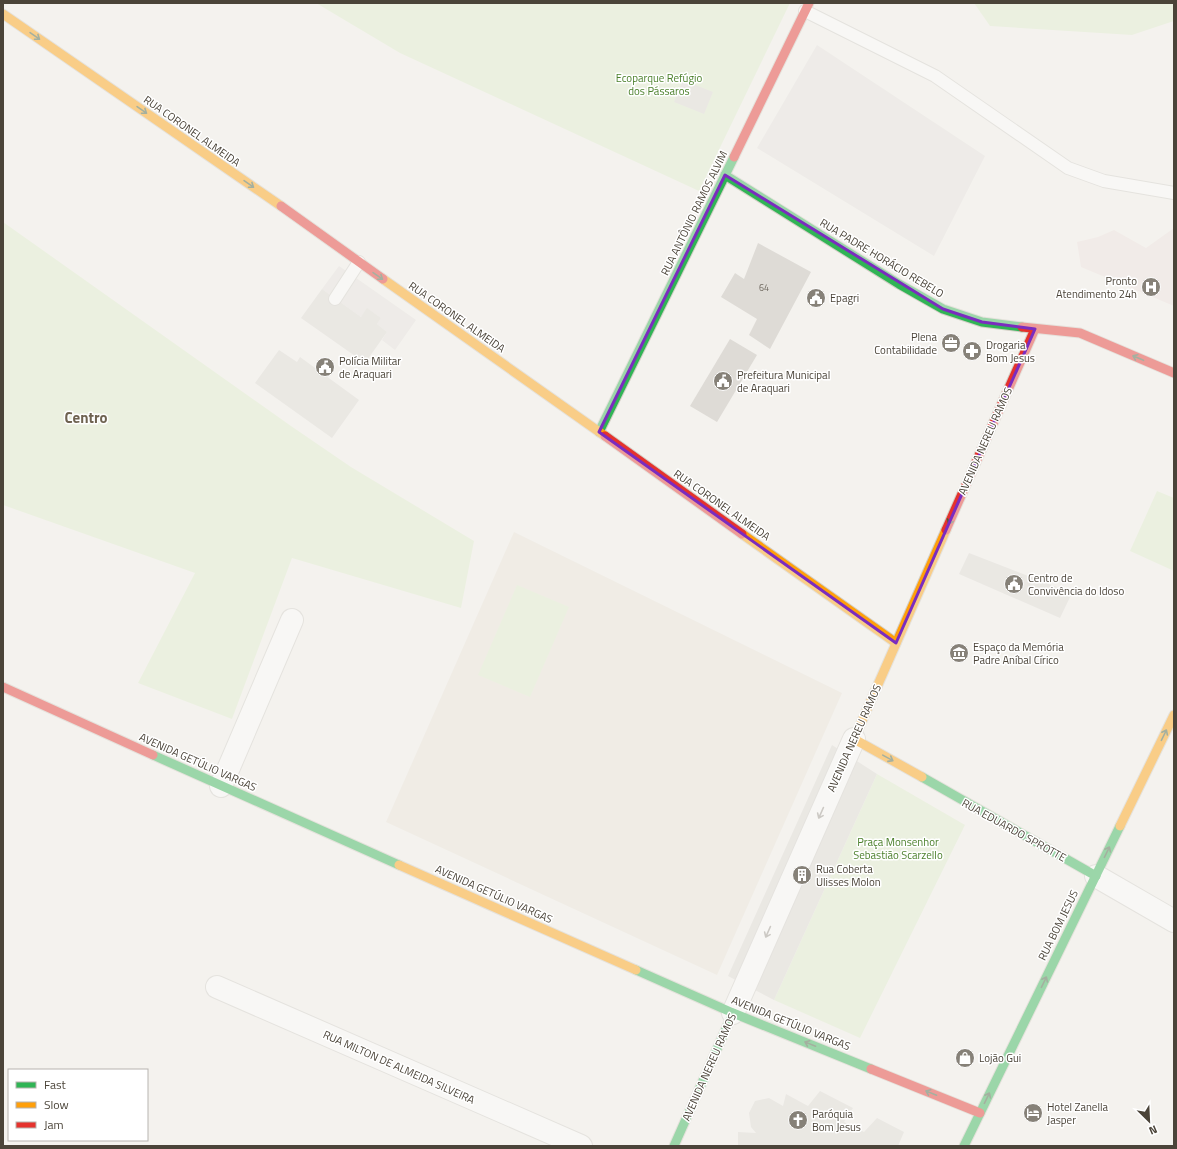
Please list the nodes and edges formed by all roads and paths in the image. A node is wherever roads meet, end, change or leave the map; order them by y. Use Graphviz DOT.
graph roads {
  1 [pos="807,7"];
  2 [pos="3,14"];
  3 [pos="726,175"];
  4 [pos="1174,193"];
  5 [pos="358,262"];
  6 [pos="335,299"];
  7 [pos="1034,329"];
  8 [pos="1174,373"];
  9 [pos="599,432"];
  10 [pos="292,620"];
  11 [pos="896,643"];
  12 [pos="3,687"];
  13 [pos="1174,715"];
  14 [pos="854,739"];
  15 [pos="221,786"];
  16 [pos="1096,876"];
  17 [pos="1174,921"];
  18 [pos="217,987"];
  19 [pos="733,1013"];
  20 [pos="980,1113"];
  21 [pos="581,1146"];
  22 [pos="674,1146"];
  23 [pos="964,1146"];
  1 -- 3 [label="main road, RUA ANTÔNIO RAMOS ALVIM"];
  1 -- 4 [label="lane"];
  2 -- 5 [label="main road, RUA CORONEL ALMEIDA, one-way"];
  3 -- 7 [label="main road, RUA PADRE HORÁCIO REBELO"];
  3 -- 9 [label="main road, RUA ANTÔNIO RAMOS ALVIM"];
  5 -- 6 [label="lane"];
  5 -- 9 [label="main road, RUA CORONEL ALMEIDA, one-way"];
  8 -- 7 [label="main road, RUA PADRE HORÁCIO REBELO, one-way"];
  7 -- 11 [label="main road, AVENIDA NEREU RAMOS, one-way"];
  9 -- 11 [label="main road, RUA CORONEL ALMEIDA"];
  10 -- 15 [label="street"];
  11 -- 14 [label="main road, AVENIDA NEREU RAMOS"];
  12 -- 15 [label="main road, AVENIDA GETÚLIO VARGAS"];
  16 -- 13 [label="main road, RUA BOM JESUS, one-way"];
  14 -- 16 [label="main road, RUA EDUARDO SPROTTE, one-way"];
  14 -- 19 [label="street, AVENIDA NEREU RAMOS, one-way"];
  15 -- 19 [label="main road, AVENIDA GETÚLIO VARGAS"];
  16 -- 17 [label="street, RUA EDUARDO SPROTTE"];
  20 -- 16 [label="main road, RUA BOM JESUS, one-way"];
  18 -- 21 [label="street, RUA MILTON DE ALMEIDA SILVEIRA"];
  20 -- 19 [label="main road, AVENIDA GETÚLIO VARGAS, one-way"];
  19 -- 22 [label="main road, AVENIDA NEREU RAMOS"];
  20 -- 23 [label="main road, RUA BOM JESUS"];
}
